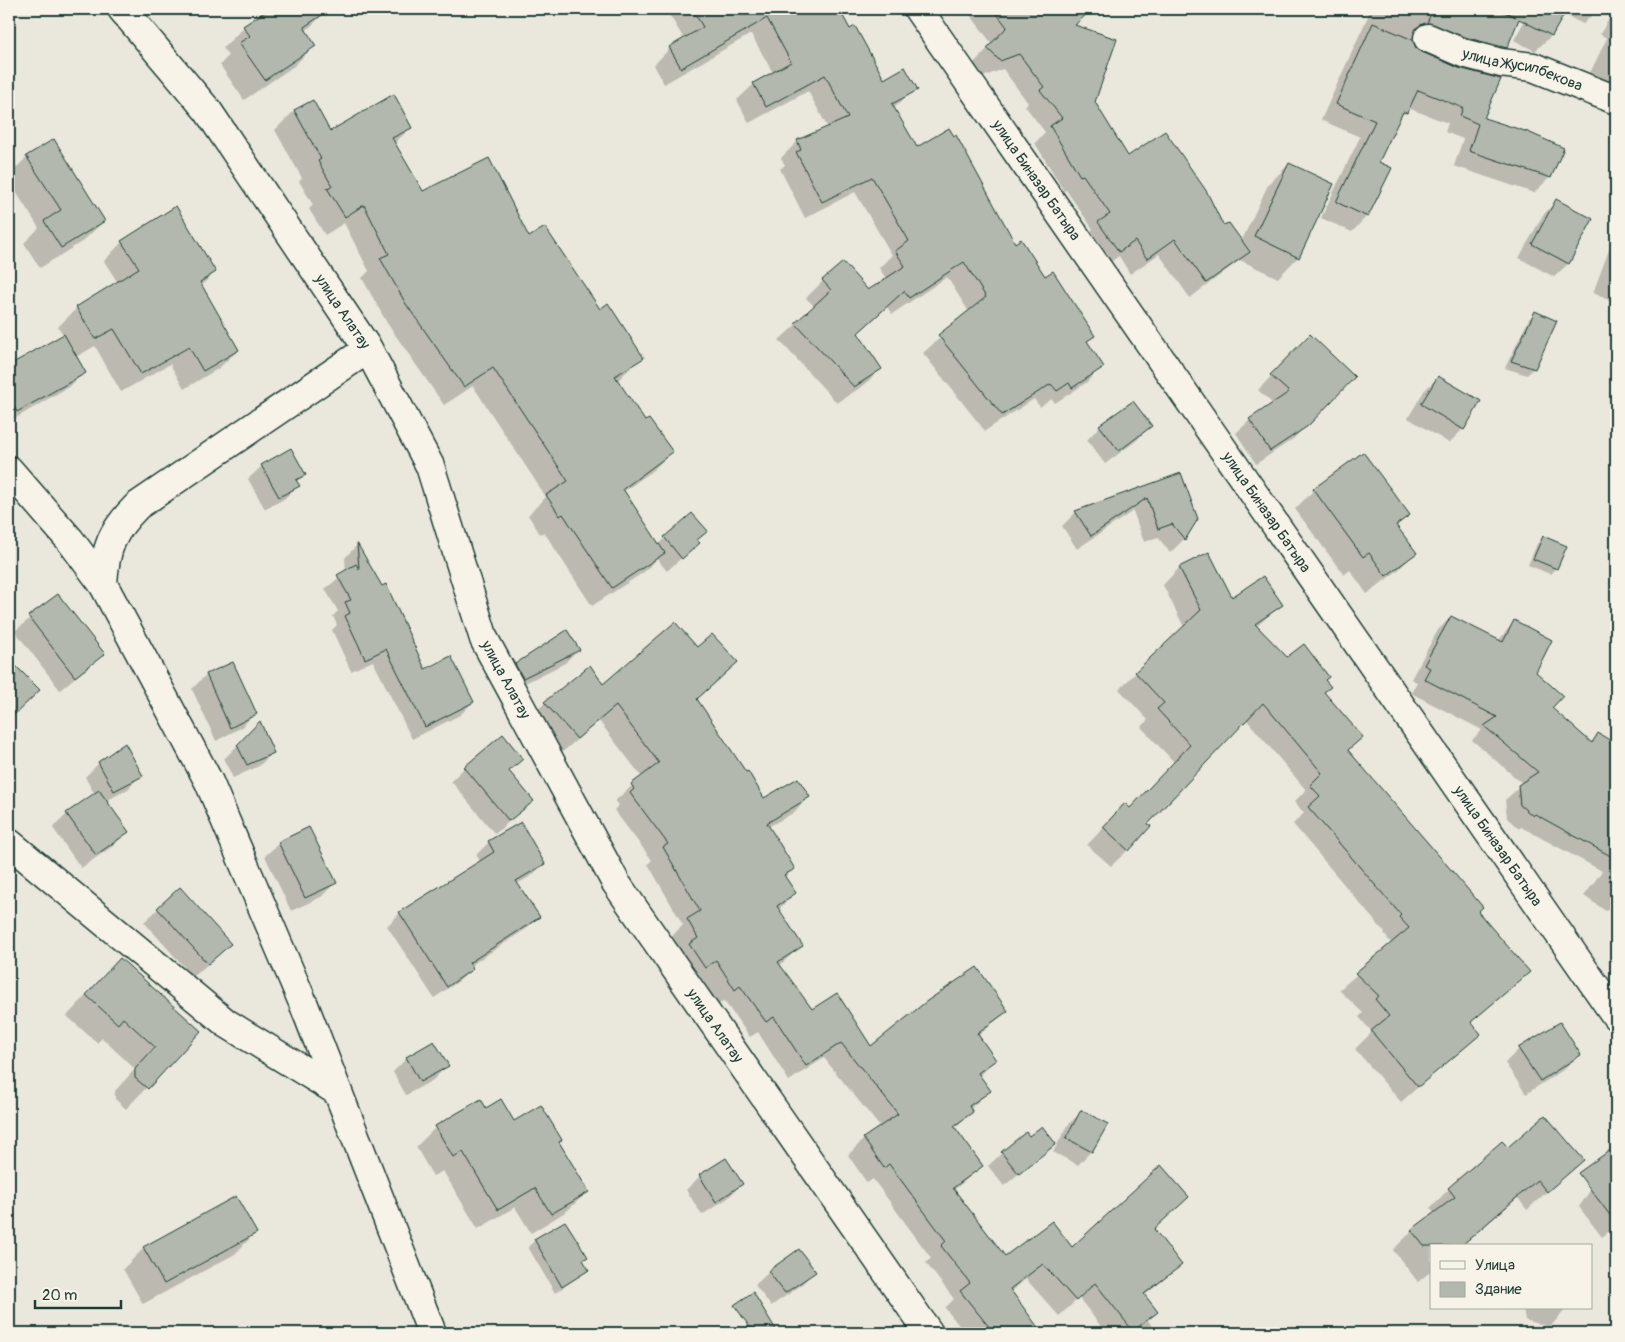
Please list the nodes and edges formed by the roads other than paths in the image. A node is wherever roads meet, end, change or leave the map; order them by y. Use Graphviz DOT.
graph roads {
  1 [pos="122,9"];
  2 [pos="918,9"];
  3 [pos="1428,38"];
  4 [pos="1616,100"];
  5 [pos="368,349"];
  6 [pos="9,470"];
  7 [pos="103,584"];
  8 [pos="9,843"];
  9 [pos="1616,1016"];
  10 [pos="337,1091"];
  11 [pos="432,1333"];
  12 [pos="929,1333"];
  1 -- 5 [label="street, улица Алатау"];
  2 -- 9 [label="street, улица Биназар Батыра"];
  3 -- 4 [label="street, улица Жусипбекова"];
  5 -- 7 [label="street"];
  5 -- 12 [label="street, улица Алатау"];
  6 -- 7 [label="street"];
  7 -- 10 [label="street"];
  8 -- 10 [label="street"];
  10 -- 11 [label="street"];
}
